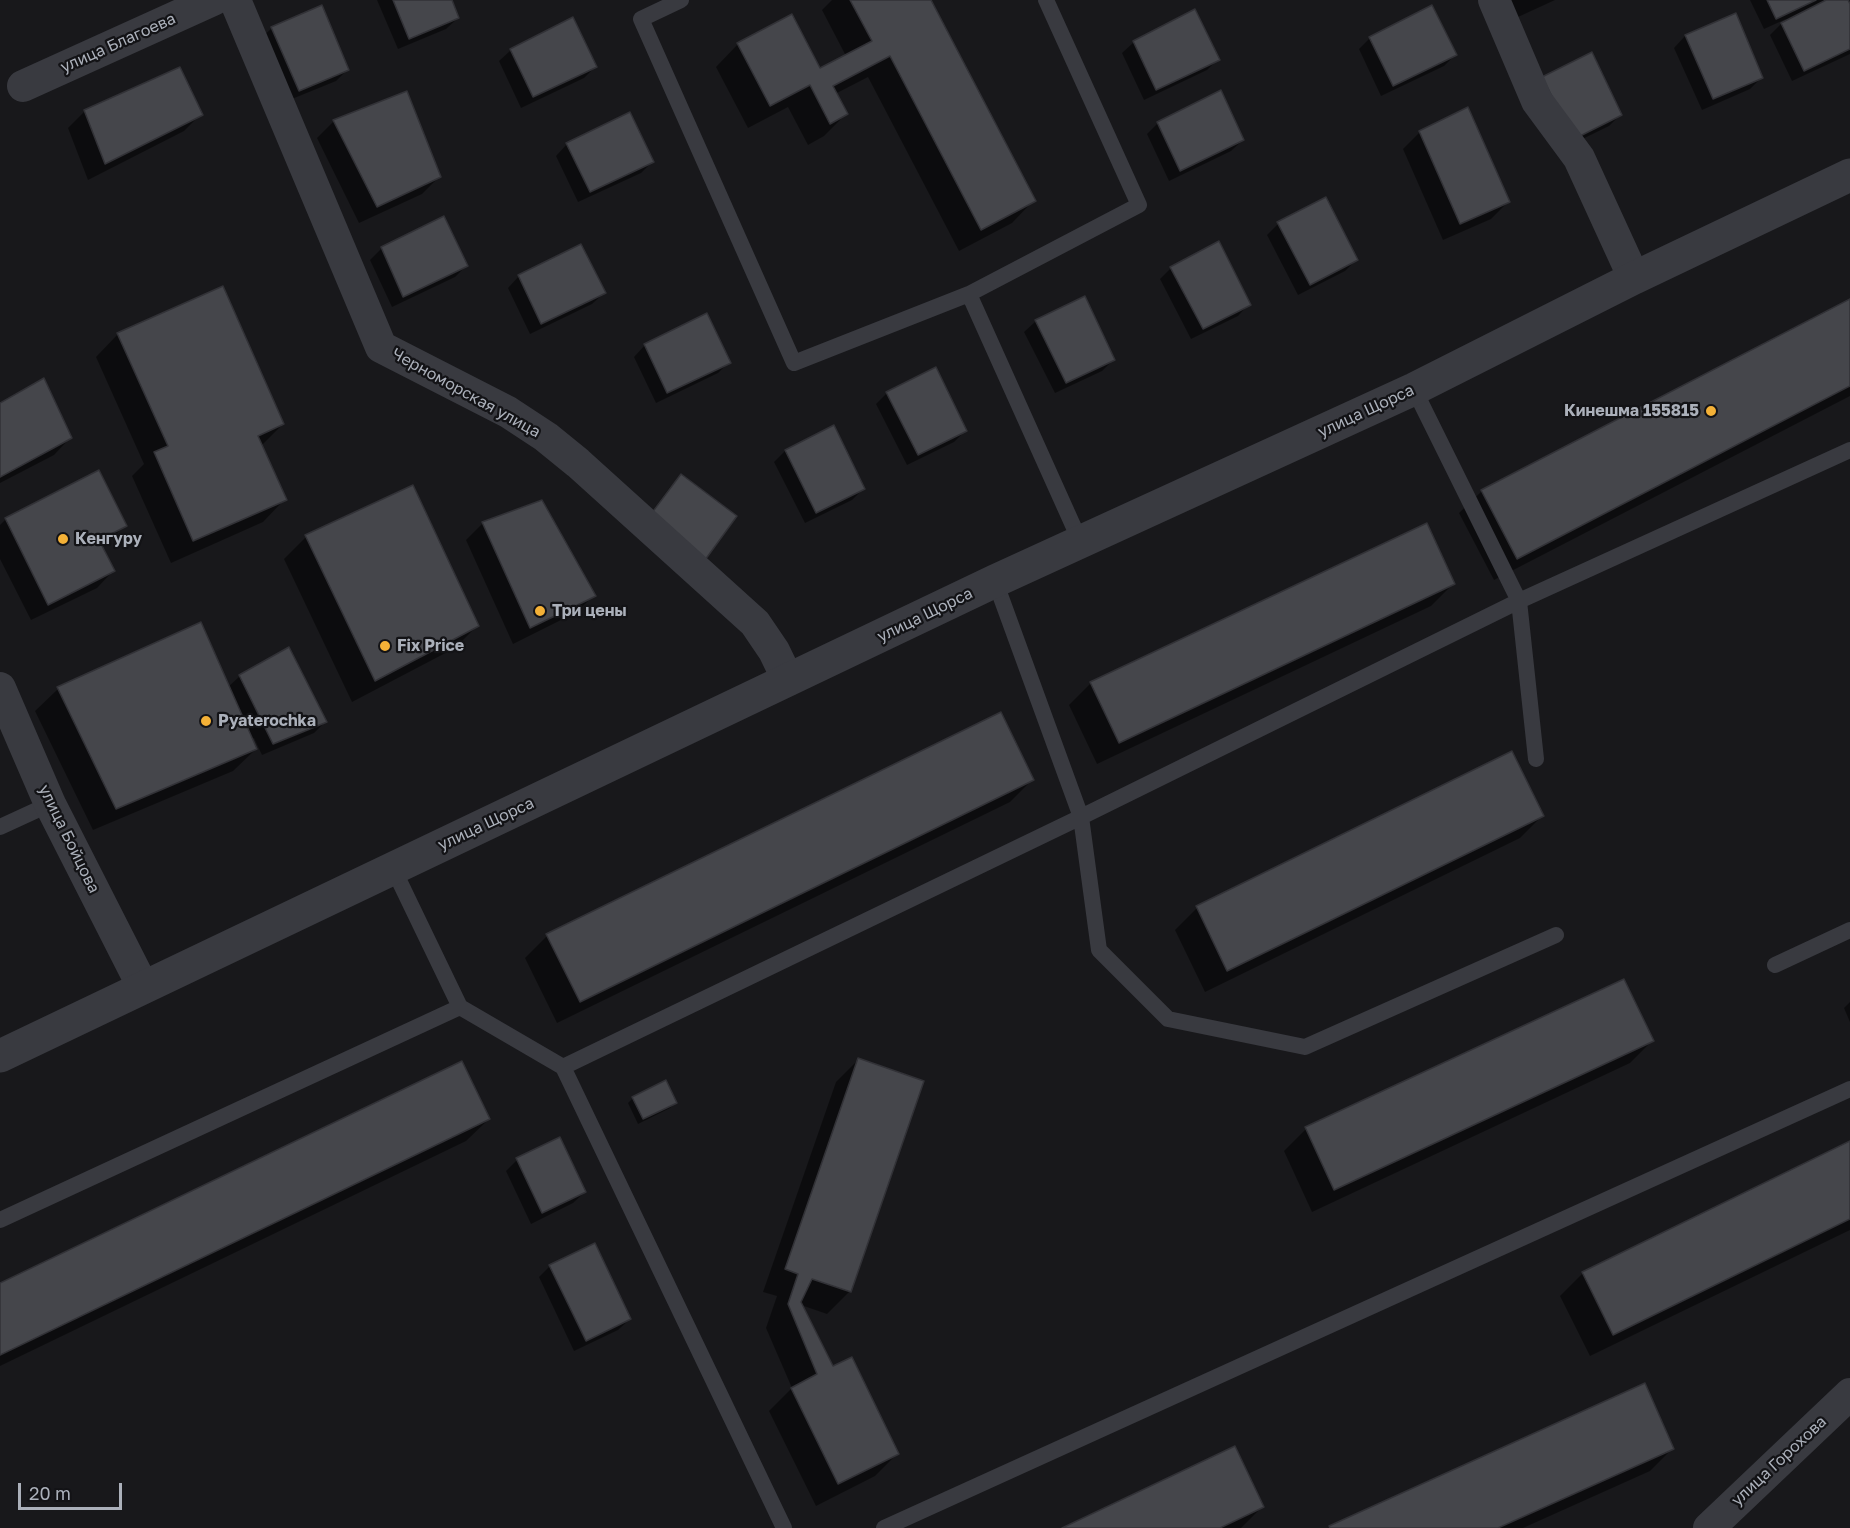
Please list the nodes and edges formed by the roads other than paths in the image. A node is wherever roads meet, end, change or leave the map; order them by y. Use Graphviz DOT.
graph roads {
  1 [pos="213,0"];
  2 [pos="236,0"];
  3 [pos="681,0"];
  4 [pos="1046,0"];
  5 [pos="1494,0"];
  6 [pos="23,87"];
  7 [pos="1850,175"];
  8 [pos="1634,278"];
  9 [pos="969,294"];
  10 [pos="1414,389"];
  11 [pos="1850,450"];
  12 [pos="1080,542"];
  13 [pos="995,581"];
  14 [pos="1519,601"];
  15 [pos="788,680"];
  16 [pos="0,688"];
  17 [pos="1536,759"];
  18 [pos="50,804"];
  19 [pos="1081,817"];
  20 [pos="0,827"];
  21 [pos="393,868"];
  22 [pos="1850,930"];
  23 [pos="1556,935"];
  24 [pos="1775,965"];
  25 [pos="143,987"];
  26 [pos="460,1007"];
  27 [pos="0,1056"];
  28 [pos="563,1067"];
  29 [pos="1850,1089"];
  30 [pos="0,1220"];
  31 [pos="1850,1394"];
  32 [pos="784,1528"];
  33 [pos="884,1528"];
  34 [pos="1709,1528"];
  1 -- 6 [label="street, улица Благоева"];
  2 -- 15 [label="street, Черноморская улица"];
  3 -- 9 [label="lane"];
  4 -- 9 [label="lane"];
  5 -- 8 [label="street"];
  7 -- 8 [label="street, улица Щорса"];
  8 -- 10 [label="street, улица Щорса"];
  9 -- 12 [label="lane"];
  10 -- 12 [label="street, улица Щорса"];
  10 -- 14 [label="lane"];
  11 -- 14 [label="lane"];
  12 -- 13 [label="street, улица Щорса"];
  13 -- 15 [label="street, улица Щорса"];
  13 -- 19 [label="lane"];
  14 -- 17 [label="lane"];
  14 -- 19 [label="lane"];
  15 -- 21 [label="street, улица Щорса"];
  16 -- 18 [label="street, улица Бойцова"];
  18 -- 20 [label="lane"];
  18 -- 25 [label="street, улица Бойцова"];
  19 -- 23 [label="lane"];
  19 -- 28 [label="lane"];
  21 -- 25 [label="street, улица Щорса"];
  21 -- 26 [label="lane"];
  22 -- 24 [label="lane"];
  25 -- 27 [label="street, улица Щорса"];
  26 -- 28 [label="lane"];
  26 -- 30 [label="lane"];
  28 -- 32 [label="lane"];
  29 -- 33 [label="lane"];
  31 -- 34 [label="street, улица Горохова"];
}
